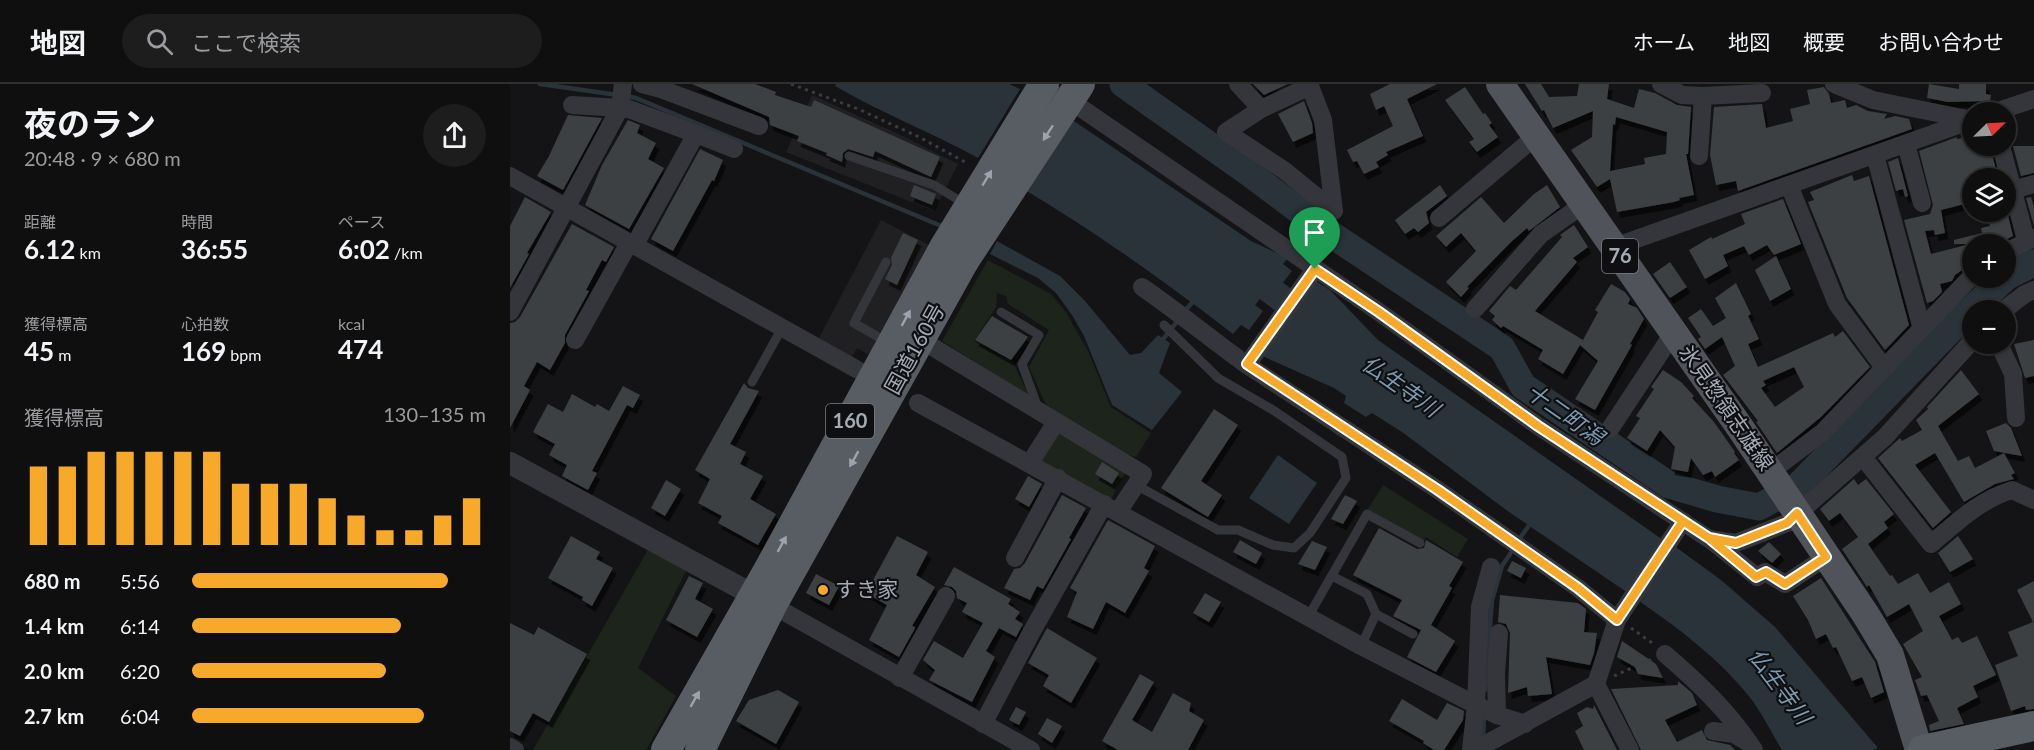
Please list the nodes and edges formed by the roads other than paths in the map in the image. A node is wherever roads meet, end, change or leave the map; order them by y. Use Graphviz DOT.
graph roads {
  1 [pos="623,84"];
  2 [pos="642,84"];
  3 [pos="1044,84"];
  4 [pos="1080,84"];
  5 [pos="1238,84"];
  6 [pos="1500,84"];
  7 [pos="1661,84"];
  8 [pos="1834,84"];
  9 [pos="1311,85"];
  10 [pos="1762,93"];
  11 [pos="1703,96"];
  12 [pos="2034,99"];
  13 [pos="572,105"];
  14 [pos="2016,105"];
  15 [pos="620,108"];
  16 [pos="1262,109"];
  17 [pos="1962,118"];
  18 [pos="1962,124"];
  19 [pos="759,126"];
  20 [pos="696,134"];
  21 [pos="1536,136"];
  22 [pos="1906,144"];
  23 [pos="734,149"];
  24 [pos="1875,155"];
  25 [pos="849,156"];
  26 [pos="1699,156"];
  27 [pos="510,176"];
  28 [pos="2034,184"];
  29 [pos="1789,185"];
  30 [pos="2016,189"];
  31 [pos="2016,199"];
  32 [pos="1922,203"];
  33 [pos="1584,204"];
  34 [pos="566,207"];
  35 [pos="969,207"];
  36 [pos="1439,218"];
  37 [pos="2030,239"];
  38 [pos="631,244"];
  39 [pos="1614,247"];
  40 [pos="2016,247"];
  41 [pos="955,254"];
  42 [pos="886,262"];
  43 [pos="1315,269"];
  44 [pos="1962,286"];
  45 [pos="1142,287"];
  46 [pos="2034,290"];
  47 [pos="2016,301"];
  48 [pos="1475,309"];
  49 [pos="510,312"];
  50 [pos="1001,312"];
  51 [pos="1164,325"];
  52 [pos="782,328"];
  53 [pos="1922,328"];
  54 [pos="1674,333"];
  55 [pos="575,340"];
  56 [pos="921,340"];
  57 [pos="891,344"];
  58 [pos="1962,352"];
  59 [pos="2004,354"];
  60 [pos="1247,364"];
  61 [pos="858,369"];
  62 [pos="1885,369"];
  63 [pos="752,382"];
  64 [pos="918,403"];
  65 [pos="1040,413"];
  66 [pos="2016,418"];
  67 [pos="1056,422"];
  68 [pos="1610,429"];
  69 [pos="1863,457"];
  70 [pos="510,463"];
  71 [pos="1030,463"];
  72 [pos="1772,475"];
  73 [pos="1058,478"];
  74 [pos="1136,485"];
  75 [pos="2034,500"];
  76 [pos="1111,508"];
  77 [pos="1795,511"];
  78 [pos="1683,521"];
  79 [pos="1709,538"];
  80 [pos="1419,543"];
  81 [pos="1826,557"];
  82 [pos="1015,558"];
  83 [pos="1491,567"];
  84 [pos="1332,576"];
  85 [pos="946,596"];
  86 [pos="763,600"];
  87 [pos="1376,614"];
  88 [pos="1620,615"];
  89 [pos="1308,616"];
  90 [pos="1499,633"];
  91 [pos="1413,634"];
  92 [pos="1361,646"];
  93 [pos="1665,654"];
  94 [pos="900,678"];
  95 [pos="1596,684"];
  96 [pos="1476,705"];
  97 [pos="1497,715"];
  98 [pos="983,724"];
  99 [pos="1525,724"];
  100 [pos="2034,726"];
  101 [pos="1713,731"];
  102 [pos="1004,743"];
  103 [pos="510,747"];
  104 [pos="1752,747"];
  105 [pos="515,750"];
  106 [pos="666,750"];
  107 [pos="700,750"];
  108 [pos="1031,750"];
  109 [pos="1473,750"];
  110 [pos="1630,750"];
  111 [pos="1921,750"];
  1 -- 15 [label="street"];
  2 -- 19 [label="street"];
  35 -- 3 [label="highway, 国道160号 / 160, one-way"];
  3 -- 43 [label="street"];
  4 -- 41 [label="highway, 国道160号 / 160, one-way, bridge"];
  5 -- 16 [label="street"];
  6 -- 21 [label="main road, 氷見惣領志雄線 / 76"];
  7 -- 11 [label="street"];
  8 -- 17 [label="street"];
  9 -- 16 [label="street"];
  9 -- 16 [label="street"];
  10 -- 11 [label="street"];
  11 -- 26 [label="street"];
  12 -- 14 [label="street"];
  13 -- 15 [label="street"];
  15 -- 20 [label="street"];
  15 -- 34 [label="street"];
  18 -- 22 [label="street"];
  20 -- 23 [label="street"];
  20 -- 38 [label="street"];
  21 -- 33 [label="main road, 氷見惣領志雄線 / 76"];
  21 -- 36 [label="street"];
  22 -- 24 [label="street"];
  22 -- 32 [label="street"];
  24 -- 29 [label="street"];
  24 -- 53 [label="street"];
  25 -- 35 [label="lane"];
  27 -- 34 [label="street"];
  28 -- 30 [label="street"];
  29 -- 39 [label="street"];
  29 -- 62 [label="street"];
  31 -- 37 [label="street"];
  33 -- 39 [label="main road, 氷見惣領志雄線 / 76"];
  33 -- 48 [label="street"];
  34 -- 38 [label="street"];
  34 -- 49 [label="street"];
  35 -- 41 [label="highway, 国道160号 / 160"];
  37 -- 40 [label="street"];
  38 -- 52 [label="street"];
  38 -- 55 [label="street"];
  39 -- 54 [label="main road, 氷見惣領志雄線 / 76"];
  41 -- 56 [label="highway, 国道160号 / 160"];
  57 -- 41 [label="highway, 国道160号 / 160, one-way"];
  42 -- 57 [label="lane"];
  43 -- 60 [label="street"];
  43 -- 78 [label="street"];
  44 -- 53 [label="street"];
  45 -- 60 [label="street"];
  46 -- 47 [label="street"];
  50 -- 65 [label="lane"];
  51 -- 74 [label="lane"];
  52 -- 61 [label="street"];
  52 -- 63 [label="lane"];
  53 -- 62 [label="street"];
  54 -- 68 [label="street"];
  54 -- 72 [label="main road, 氷見惣領志雄線 / 76"];
  56 -- 65 [label="street"];
  56 -- 86 [label="highway, 国道160号 / 160, one-way"];
  86 -- 57 [label="highway, 国道160号 / 160, one-way"];
  58 -- 69 [label="street"];
  59 -- 66 [label="street"];
  60 -- 88 [label="street"];
  62 -- 72 [label="street"];
  64 -- 71 [label="street"];
  65 -- 67 [label="street"];
  67 -- 71 [label="street"];
  67 -- 74 [label="street"];
  69 -- 75 [label="street"];
  69 -- 77 [label="street"];
  70 -- 86 [label="street"];
  71 -- 73 [label="street"];
  72 -- 77 [label="main road, 氷見惣領志雄線 / 76"];
  73 -- 76 [label="street"];
  73 -- 82 [label="street"];
  74 -- 76 [label="street"];
  76 -- 89 [label="street"];
  76 -- 98 [label="street"];
  77 -- 79 [label="street"];
  77 -- 81 [label="main road, 氷見惣領志雄線 / 76"];
  78 -- 79 [label="street"];
  78 -- 88 [label="street"];
  79 -- 81 [label="street"];
  80 -- 84 [label="lane"];
  81 -- 111 [label="main road, 氷見惣領志雄線 / 76"];
  83 -- 96 [label="street"];
  84 -- 87 [label="lane"];
  84 -- 89 [label="lane"];
  85 -- 94 [label="street"];
  86 -- 94 [label="street"];
  106 -- 86 [label="highway, 国道160号 / 160, one-way"];
  86 -- 107 [label="highway, 国道160号 / 160"];
  87 -- 91 [label="lane"];
  87 -- 92 [label="lane"];
  88 -- 95 [label="street"];
  89 -- 92 [label="street"];
  90 -- 97 [label="street"];
  92 -- 96 [label="street"];
  93 -- 104 [label="street"];
  94 -- 98 [label="street"];
  95 -- 99 [label="street"];
  95 -- 110 [label="street"];
  96 -- 97 [label="street"];
  96 -- 109 [label="street"];
  97 -- 99 [label="street"];
  98 -- 102 [label="street"];
  99 -- 109 [label="street"];
  100 -- 111 [label="highway"];
  101 -- 104 [label="street"];
  102 -- 108 [label="street"];
  103 -- 105 [label="street"];
}
